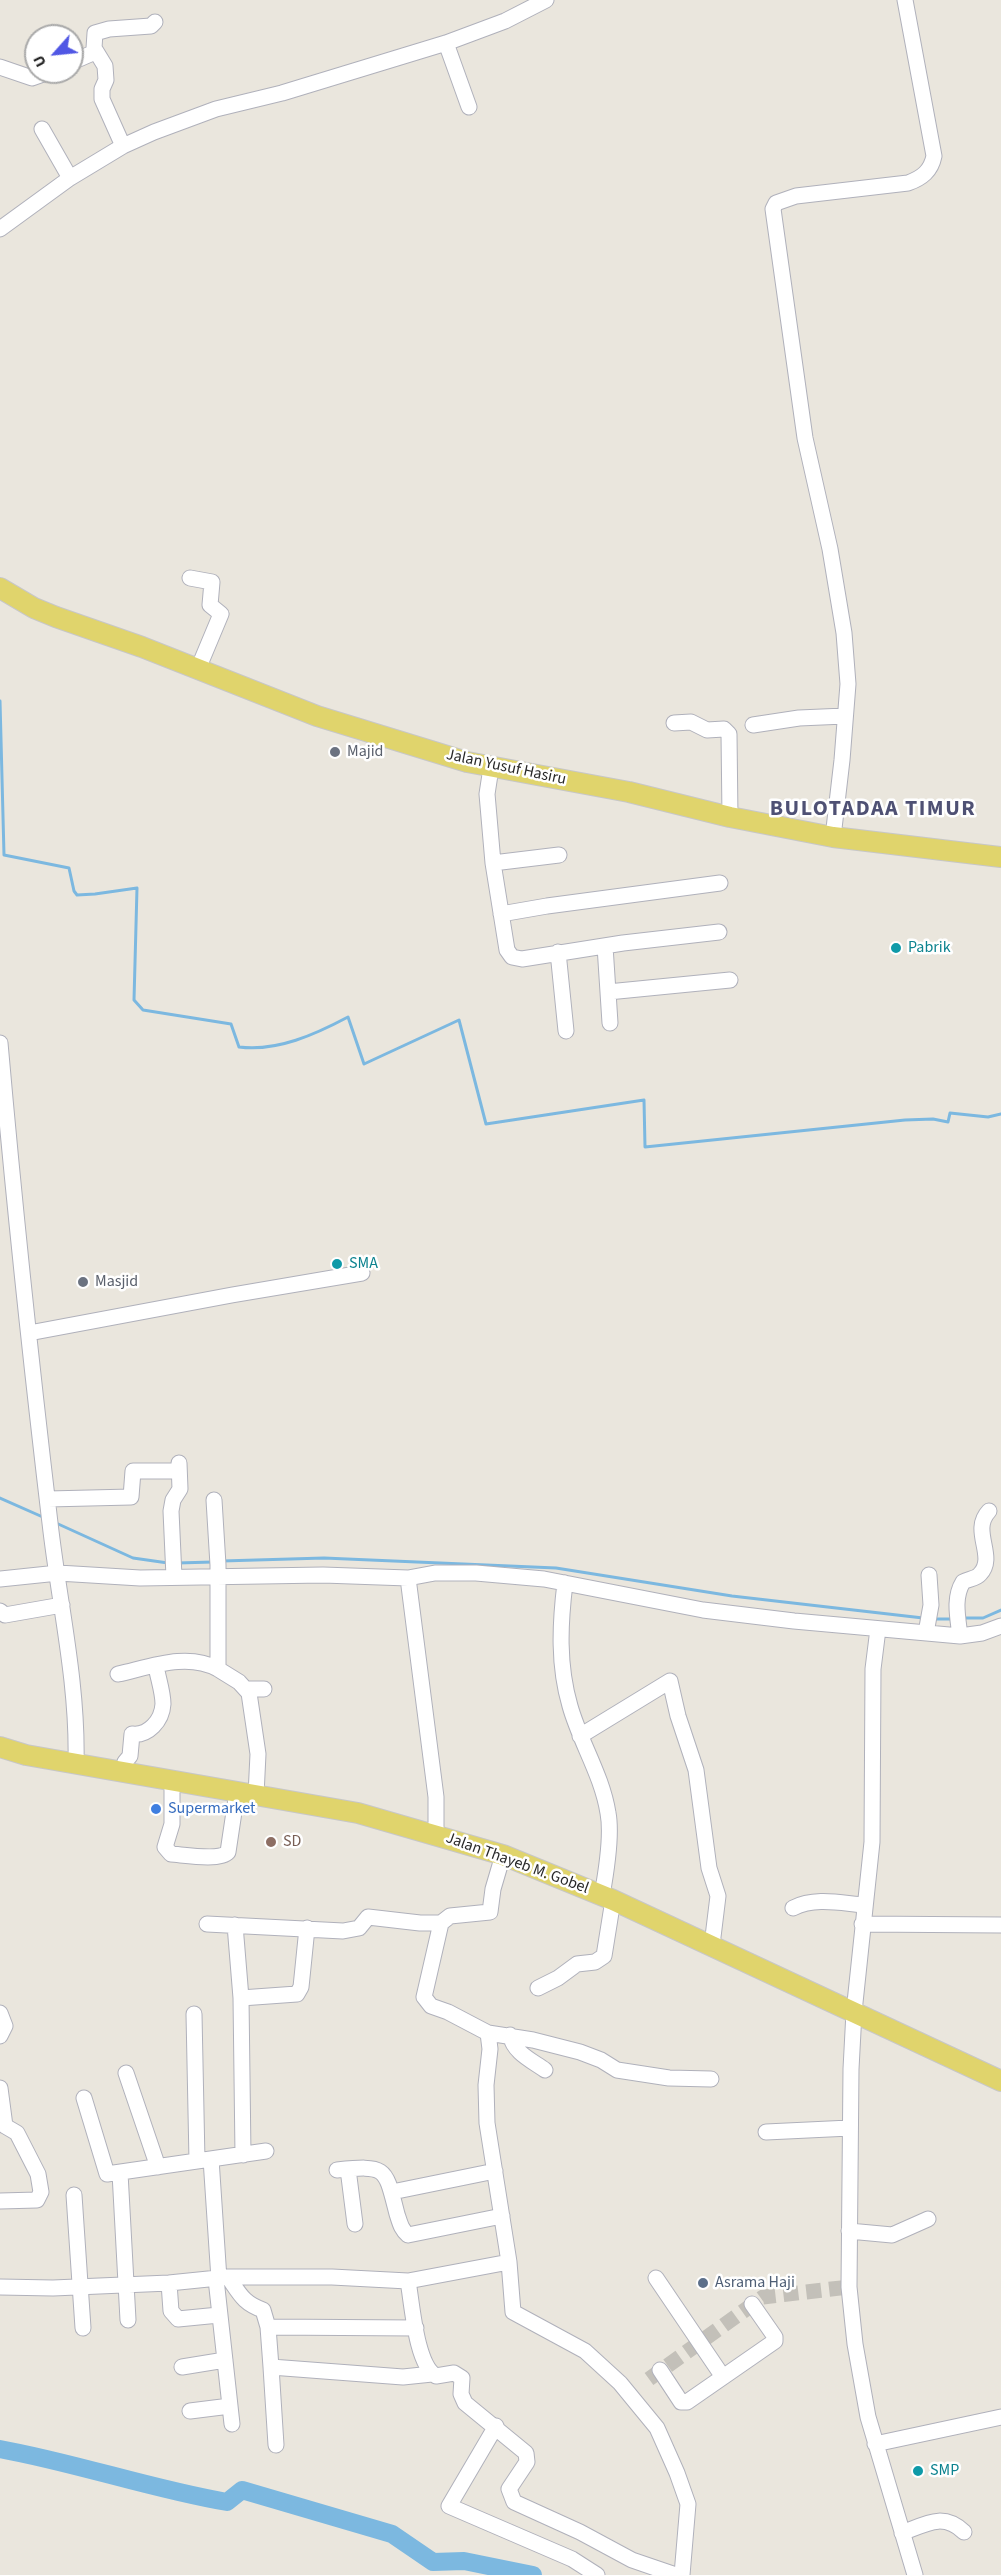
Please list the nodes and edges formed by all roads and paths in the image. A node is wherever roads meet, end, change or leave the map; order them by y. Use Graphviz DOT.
graph roads {
  1 [pos="546,0"];
  2 [pos="905,0"];
  3 [pos="154,22"];
  4 [pos="446,43"];
  5 [pos="95,52"];
  6 [pos="84,57"];
  7 [pos="0,67"];
  8 [pos="24,75"];
  9 [pos="469,107"];
  10 [pos="42,129"];
  11 [pos="123,146"];
  12 [pos="70,178"];
  13 [pos="0,229"];
  14 [pos="190,578"];
  15 [pos="0,588"];
  16 [pos="198,669"];
  17 [pos="845,716"];
  18 [pos="674,723"];
  19 [pos="753,724"];
  20 [pos="491,768"];
  21 [pos="730,817"];
  22 [pos="833,837"];
  23 [pos="559,855"];
  24 [pos="1001,857"];
  25 [pos="493,863"];
  26 [pos="720,883"];
  27 [pos="501,914"];
  28 [pos="719,932"];
  29 [pos="605,946"];
  30 [pos="558,952"];
  31 [pos="730,980"];
  32 [pos="608,992"];
  33 [pos="610,1023"];
  34 [pos="566,1031"];
  35 [pos="0,1043"];
  36 [pos="362,1273"];
  37 [pos="29,1333"];
  38 [pos="48,1498"];
  39 [pos="214,1500"];
  40 [pos="989,1511"];
  41 [pos="217,1566"];
  42 [pos="173,1567"];
  43 [pos="58,1573"];
  44 [pos="929,1575"];
  45 [pos="408,1578"];
  46 [pos="0,1579"];
  47 [pos="565,1583"];
  48 [pos="62,1605"];
  49 [pos="0,1611"];
  50 [pos="928,1624"];
  51 [pos="958,1624"];
  52 [pos="1001,1626"];
  53 [pos="878,1629"];
  54 [pos="156,1666"];
  55 [pos="218,1669"];
  56 [pos="118,1674"];
  57 [pos="246,1689"];
  58 [pos="264,1689"];
  59 [pos="580,1736"];
  60 [pos="0,1748"];
  61 [pos="76,1762"];
  62 [pos="124,1771"];
  63 [pos="172,1781"];
  64 [pos="246,1794"];
  65 [pos="436,1834"];
  66 [pos="503,1856"];
  67 [pos="608,1897"];
  68 [pos="864,1905"];
  69 [pos="793,1908"];
  70 [pos="441,1923"];
  71 [pos="207,1924"];
  72 [pos="862,1924"];
  73 [pos="235,1925"];
  74 [pos="1001,1925"];
  75 [pos="307,1928"];
  76 [pos="712,1945"];
  77 [pos="538,1989"];
  78 [pos="241,1998"];
  79 [pos="854,2012"];
  80 [pos="0,2013"];
  81 [pos="194,2014"];
  82 [pos="488,2033"];
  83 [pos="510,2035"];
  84 [pos="0,2036"];
  85 [pos="544,2070"];
  86 [pos="126,2073"];
  87 [pos="711,2079"];
  88 [pos="1001,2081"];
  89 [pos="0,2088"];
  90 [pos="84,2098"];
  91 [pos="850,2127"];
  92 [pos="765,2132"];
  93 [pos="266,2151"];
  94 [pos="243,2155"];
  95 [pos="204,2160"];
  96 [pos="158,2168"];
  97 [pos="495,2171"];
  98 [pos="120,2173"];
  99 [pos="392,2192"];
  100 [pos="74,2195"];
  101 [pos="0,2201"];
  102 [pos="502,2216"];
  103 [pos="928,2219"];
  104 [pos="355,2224"];
  105 [pos="849,2231"];
  106 [pos="509,2262"];
  107 [pos="656,2278"];
  108 [pos="221,2279"];
  109 [pos="408,2281"];
  110 [pos="169,2283"];
  111 [pos="126,2284"];
  112 [pos="80,2286"];
  113 [pos="0,2287"];
  114 [pos="752,2304"];
  115 [pos="219,2315"];
  116 [pos="128,2320"];
  117 [pos="267,2327"];
  118 [pos="83,2328"];
  119 [pos="416,2328"];
  120 [pos="225,2360"];
  121 [pos="182,2367"];
  122 [pos="271,2367"];
  123 [pos="660,2370"];
  124 [pos="432,2374"];
  125 [pos="723,2377"];
  126 [pos="230,2406"];
  127 [pos="190,2411"];
  128 [pos="1001,2417"];
  129 [pos="232,2424"];
  130 [pos="496,2426"];
  131 [pos="874,2444"];
  132 [pos="276,2445"];
  133 [pos="964,2532"];
  134 [pos="902,2533"];
  135 [pos="597,2575"];
  136 [pos="676,2575"];
  137 [pos="682,2575"];
  138 [pos="915,2575"];
  1 -- 4 [label="street"];
  2 -- 17 [label="street"];
  3 -- 5 [label="street"];
  4 -- 9 [label="street"];
  4 -- 11 [label="street"];
  5 -- 6 [label="street"];
  5 -- 11 [label="street"];
  7 -- 8 [label="street"];
  10 -- 12 [label="street"];
  11 -- 12 [label="street"];
  12 -- 13 [label="street"];
  14 -- 16 [label="street"];
  15 -- 16 [label="main road, Jalan Yusuf Hasiru"];
  16 -- 20 [label="main road, Jalan Yusuf Hasiru"];
  17 -- 19 [label="street"];
  17 -- 22 [label="street"];
  18 -- 21 [label="street"];
  20 -- 21 [label="main road, Jalan Yusuf Hasiru"];
  20 -- 25 [label="street"];
  21 -- 22 [label="main road, Jalan Yusuf Hasiru"];
  22 -- 24 [label="main road, Jalan Yusuf Hasiru"];
  23 -- 25 [label="street"];
  25 -- 27 [label="street"];
  26 -- 27 [label="street"];
  27 -- 30 [label="street"];
  28 -- 29 [label="street"];
  29 -- 30 [label="street"];
  29 -- 32 [label="street"];
  30 -- 34 [label="street"];
  31 -- 32 [label="street"];
  32 -- 33 [label="street"];
  35 -- 37 [label="street"];
  36 -- 37 [label="street"];
  37 -- 38 [label="street"];
  38 -- 42 [label="street"];
  38 -- 43 [label="street"];
  39 -- 41 [label="street"];
  40 -- 51 [label="street"];
  41 -- 42 [label="street"];
  41 -- 45 [label="street"];
  41 -- 55 [label="street"];
  42 -- 43 [label="street"];
  43 -- 46 [label="street"];
  43 -- 48 [label="street"];
  44 -- 50 [label="street"];
  45 -- 47 [label="street"];
  45 -- 65 [label="street"];
  47 -- 53 [label="street"];
  47 -- 59 [label="street"];
  48 -- 49 [label="street"];
  48 -- 61 [label="street"];
  50 -- 51 [label="street"];
  50 -- 53 [label="street"];
  51 -- 52 [label="street"];
  53 -- 68 [label="street"];
  54 -- 55 [label="street"];
  54 -- 56 [label="street"];
  54 -- 62 [label="street"];
  55 -- 57 [label="street"];
  57 -- 58 [label="street"];
  57 -- 64 [label="street"];
  59 -- 67 [label="street"];
  59 -- 76 [label="street"];
  60 -- 61 [label="main road, Jalan Thayeb M. Gobel"];
  61 -- 62 [label="main road, Jalan Thayeb M. Gobel"];
  62 -- 63 [label="main road, Jalan Thayeb M. Gobel"];
  63 -- 64 [label="main road, Jalan Thayeb M. Gobel"];
  63 -- 64 [label="street"];
  64 -- 65 [label="main road, Jalan Thayeb M. Gobel"];
  65 -- 66 [label="main road, Jalan Thayeb M. Gobel"];
  66 -- 67 [label="main road, Jalan Thayeb M. Gobel"];
  66 -- 70 [label="street"];
  67 -- 76 [label="main road, Jalan Thayeb M. Gobel"];
  67 -- 77 [label="street"];
  68 -- 69 [label="street"];
  68 -- 72 [label="street"];
  70 -- 75 [label="street"];
  70 -- 82 [label="street"];
  71 -- 73 [label="street"];
  72 -- 74 [label="street"];
  72 -- 79 [label="street"];
  73 -- 75 [label="street"];
  73 -- 78 [label="street"];
  75 -- 78 [label="street"];
  76 -- 79 [label="main road, Jalan Thayeb M. Gobel"];
  78 -- 94 [label="street"];
  79 -- 88 [label="main road, Jalan Thayeb M. Gobel"];
  79 -- 91 [label="street"];
  80 -- 84 [label="street"];
  81 -- 95 [label="street"];
  82 -- 83 [label="street"];
  82 -- 97 [label="street"];
  83 -- 85 [label="street"];
  83 -- 87 [label="street"];
  86 -- 96 [label="street"];
  89 -- 101 [label="street"];
  90 -- 98 [label="street"];
  91 -- 92 [label="street"];
  91 -- 105 [label="street"];
  93 -- 94 [label="street"];
  94 -- 95 [label="street"];
  95 -- 96 [label="street"];
  95 -- 108 [label="street"];
  96 -- 98 [label="street"];
  97 -- 99 [label="street"];
  97 -- 102 [label="street"];
  98 -- 111 [label="street"];
  99 -- 102 [label="street"];
  99 -- 104 [label="street"];
  100 -- 112 [label="street"];
  102 -- 106 [label="street"];
  103 -- 105 [label="street"];
  105 -- 131 [label="street"];
  106 -- 109 [label="street"];
  106 -- 137 [label="street"];
  107 -- 125 [label="street"];
  108 -- 109 [label="street"];
  108 -- 110 [label="street"];
  108 -- 115 [label="street"];
  108 -- 117 [label="street"];
  109 -- 119 [label="street"];
  110 -- 111 [label="street"];
  110 -- 115 [label="street"];
  111 -- 112 [label="street"];
  111 -- 116 [label="street"];
  112 -- 113 [label="street"];
  112 -- 118 [label="street"];
  114 -- 125 [label="street"];
  115 -- 120 [label="street"];
  117 -- 119 [label="street"];
  117 -- 122 [label="street"];
  119 -- 124 [label="street"];
  120 -- 121 [label="street"];
  120 -- 126 [label="street"];
  122 -- 124 [label="street"];
  122 -- 132 [label="street"];
  123 -- 125 [label="street"];
  124 -- 130 [label="street"];
  126 -- 127 [label="street"];
  126 -- 129 [label="street"];
  128 -- 131 [label="street"];
  130 -- 135 [label="street"];
  130 -- 136 [label="street"];
  131 -- 134 [label="street"];
  133 -- 134 [label="street"];
  134 -- 138 [label="street"];
}
